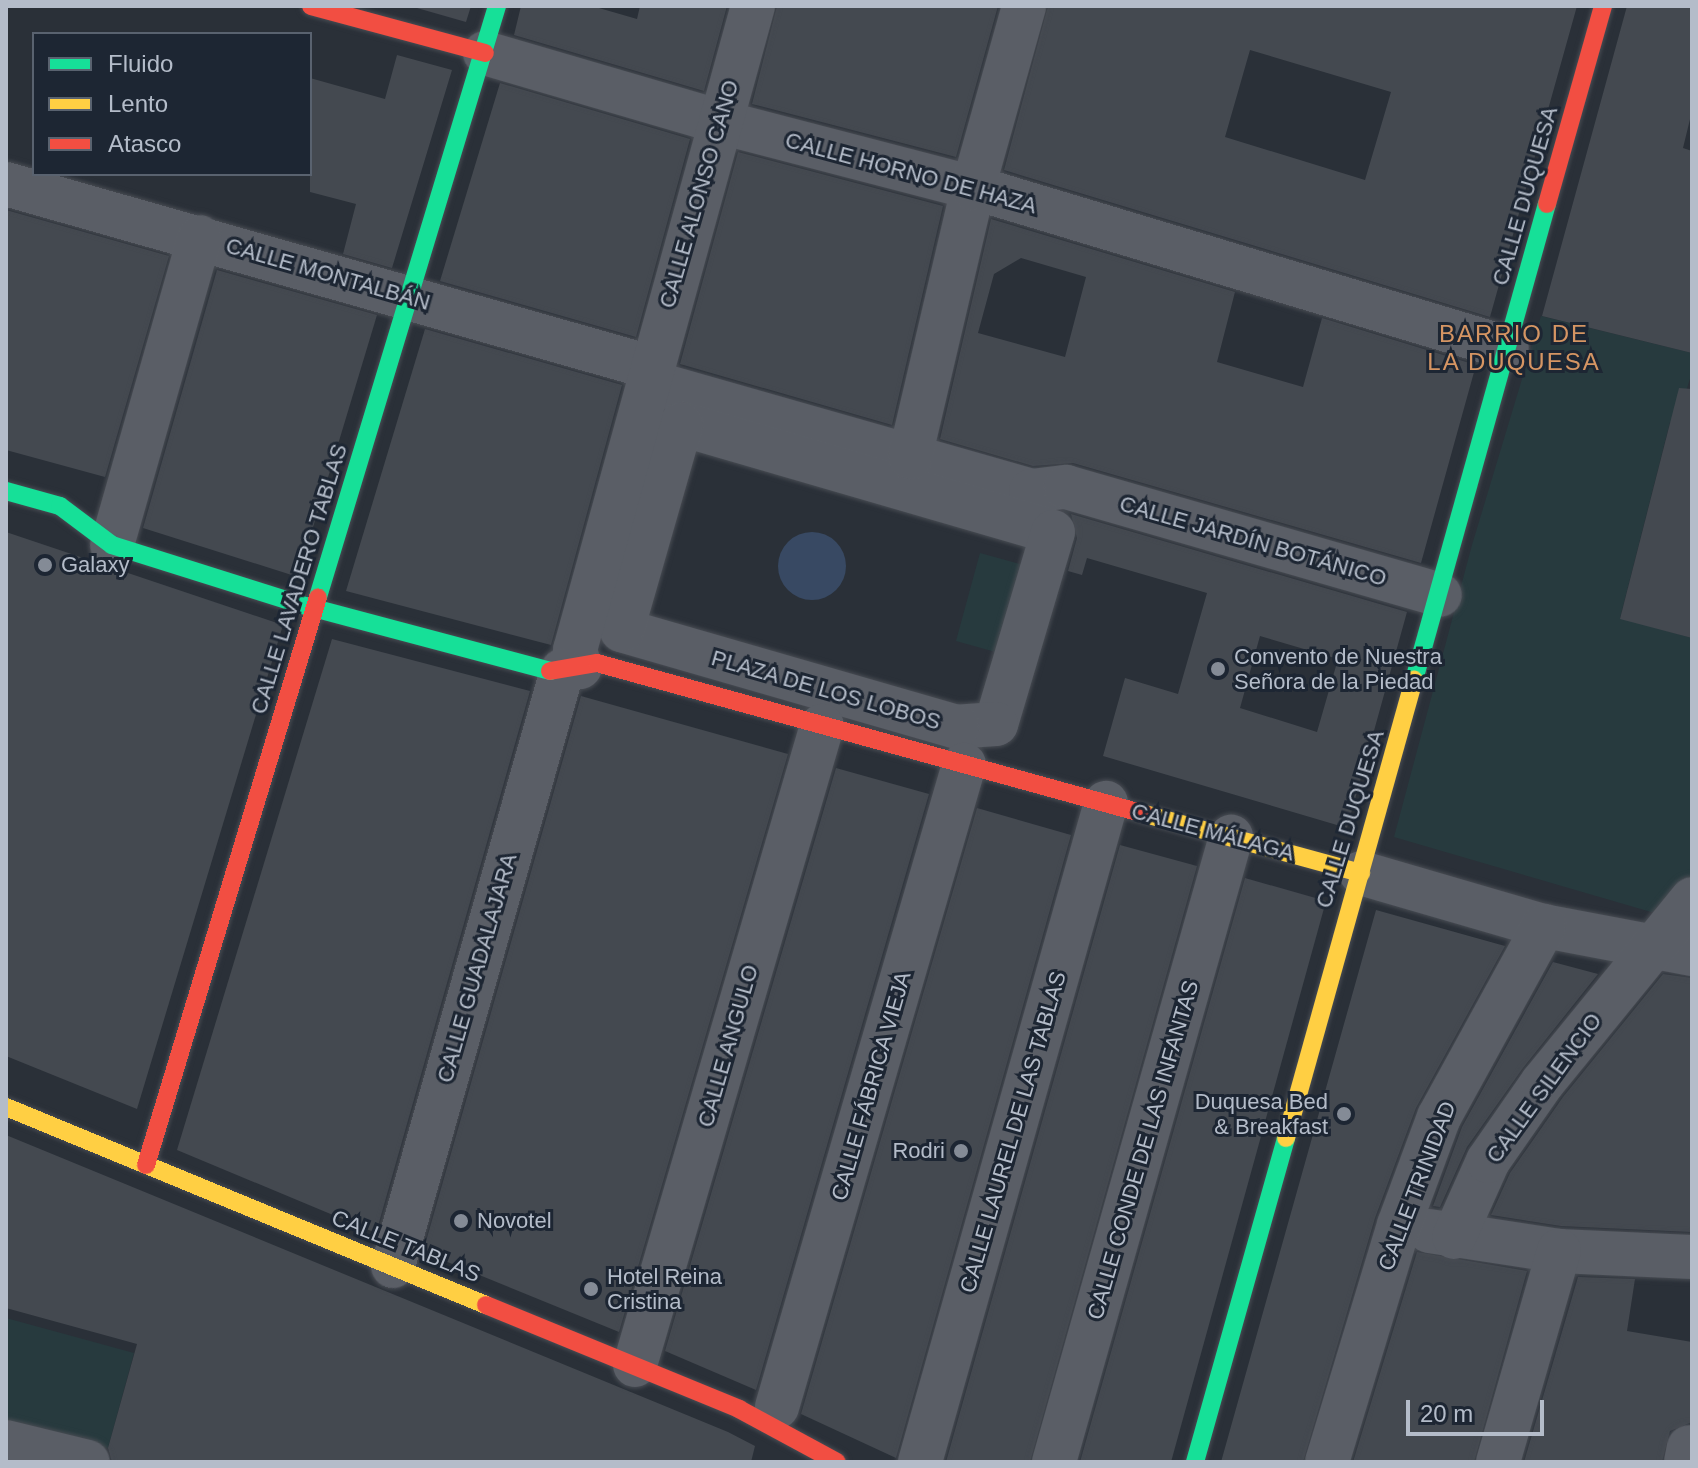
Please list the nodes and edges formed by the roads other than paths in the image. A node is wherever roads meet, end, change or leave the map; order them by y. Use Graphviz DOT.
graph roads {
  1 [pos="311,6"];
  2 [pos="497,6"];
  3 [pos="753,6"];
  4 [pos="1024,6"];
  5 [pos="1603,6"];
  6 [pos="485,53"];
  7 [pos="720,122"];
  8 [pos="6,184"];
  9 [pos="973,188"];
  10 [pos="200,237"];
  11 [pos="410,297"];
  12 [pos="1507,348"];
  13 [pos="651,375"];
  14 [pos="681,424"];
  15 [pos="910,457"];
  16 [pos="6,491"];
  17 [pos="112,545"];
  18 [pos="1440,595"];
  19 [pos="316,608"];
  20 [pos="571,669"];
  21 [pos="822,726"];
  22 [pos="964,765"];
  23 [pos="1106,803"];
  24 [pos="1231,837"];
  25 [pos="1361,873"];
  26 [pos="1692,899"];
  27 [pos="1544,926"];
  28 [pos="1648,948"];
  29 [pos="1692,954"];
  30 [pos="6,1107"];
  31 [pos="146,1165"];
  32 [pos="1399,1225"];
  33 [pos="1454,1237"];
  34 [pos="1559,1251"];
  35 [pos="1692,1257"];
  36 [pos="393,1266"];
  37 [pos="635,1365"];
  38 [pos="781,1430"];
  39 [pos="6,1442"];
  40 [pos="88,1462"];
  41 [pos="837,1462"];
  42 [pos="920,1462"];
  43 [pos="1054,1462"];
  44 [pos="1195,1462"];
  45 [pos="1327,1462"];
  46 [pos="1498,1462"];
  1 -- 6 [label="street, CALLE HORNO DE HAZA"];
  2 -- 6 [label="street, CALLE LAVADERO TABLAS"];
  3 -- 7 [label="street, CALLE ALONSO CANO"];
  4 -- 9 [label="street"];
  5 -- 12 [label="street, CALLE DUQUESA"];
  6 -- 7 [label="street, CALLE HORNO DE HAZA"];
  6 -- 11 [label="street, CALLE LAVADERO TABLAS"];
  7 -- 9 [label="street, CALLE HORNO DE HAZA"];
  7 -- 13 [label="street, CALLE ALONSO CANO"];
  8 -- 10 [label="street, CALLE MONTALBÁN"];
  9 -- 12 [label="street, CALLE HORNO DE HAZA"];
  9 -- 15 [label="street"];
  10 -- 11 [label="street, CALLE MONTALBÁN"];
  10 -- 17 [label="street"];
  11 -- 13 [label="street, CALLE MONTALBÁN"];
  11 -- 19 [label="street, CALLE LAVADERO TABLAS"];
  12 -- 18 [label="street, CALLE DUQUESA"];
  13 -- 15 [label="street"];
  13 -- 20 [label="street"];
  14 -- 14 [label="street, PLAZA DE LOS LOBOS"];
  15 -- 18 [label="street, CALLE JARDÍN BOTÁNICO"];
  16 -- 17 [label="street, PLAZA DE LOS LOBOS"];
  17 -- 19 [label="street, PLAZA DE LOS LOBOS"];
  18 -- 25 [label="street, CALLE DUQUESA"];
  19 -- 20 [label="street, PLAZA DE LOS LOBOS"];
  19 -- 31 [label="street, CALLE LAVADERO TABLAS"];
  20 -- 21 [label="street, PLAZA DE LOS LOBOS"];
  20 -- 36 [label="street, CALLE GUADALAJARA"];
  21 -- 22 [label="street, PLAZA DE LOS LOBOS"];
  21 -- 37 [label="street, CALLE ANGULO"];
  22 -- 23 [label="street, CALLE MÁLAGA"];
  22 -- 38 [label="street, CALLE FÁBRICA VIEJA"];
  23 -- 24 [label="street, CALLE MÁLAGA"];
  23 -- 42 [label="street, CALLE LAUREL DE LAS TABLAS"];
  24 -- 25 [label="street, CALLE MÁLAGA"];
  24 -- 43 [label="street, CALLE CONDE DE LAS INFANTAS"];
  25 -- 27 [label="street, CALLE MÁLAGA"];
  25 -- 44 [label="street, CALLE DUQUESA"];
  26 -- 28 [label="street, CALLE SILENCIO"];
  27 -- 28 [label="street, CALLE MÁLAGA"];
  27 -- 32 [label="street, CALLE TRINIDAD"];
  28 -- 29 [label="street, CALLE MÁLAGA"];
  28 -- 33 [label="street, CALLE SILENCIO"];
  30 -- 31 [label="street, CALLE TABLAS"];
  31 -- 36 [label="street, CALLE TABLAS"];
  32 -- 33 [label="street"];
  32 -- 45 [label="street, CALLE TRINIDAD"];
  33 -- 34 [label="street"];
  34 -- 35 [label="street"];
  34 -- 46 [label="street"];
  36 -- 37 [label="street, CALLE TABLAS"];
  37 -- 38 [label="street, CALLE TABLAS"];
  38 -- 41 [label="street, CALLE TABLAS"];
  39 -- 40 [label="street"];
}
